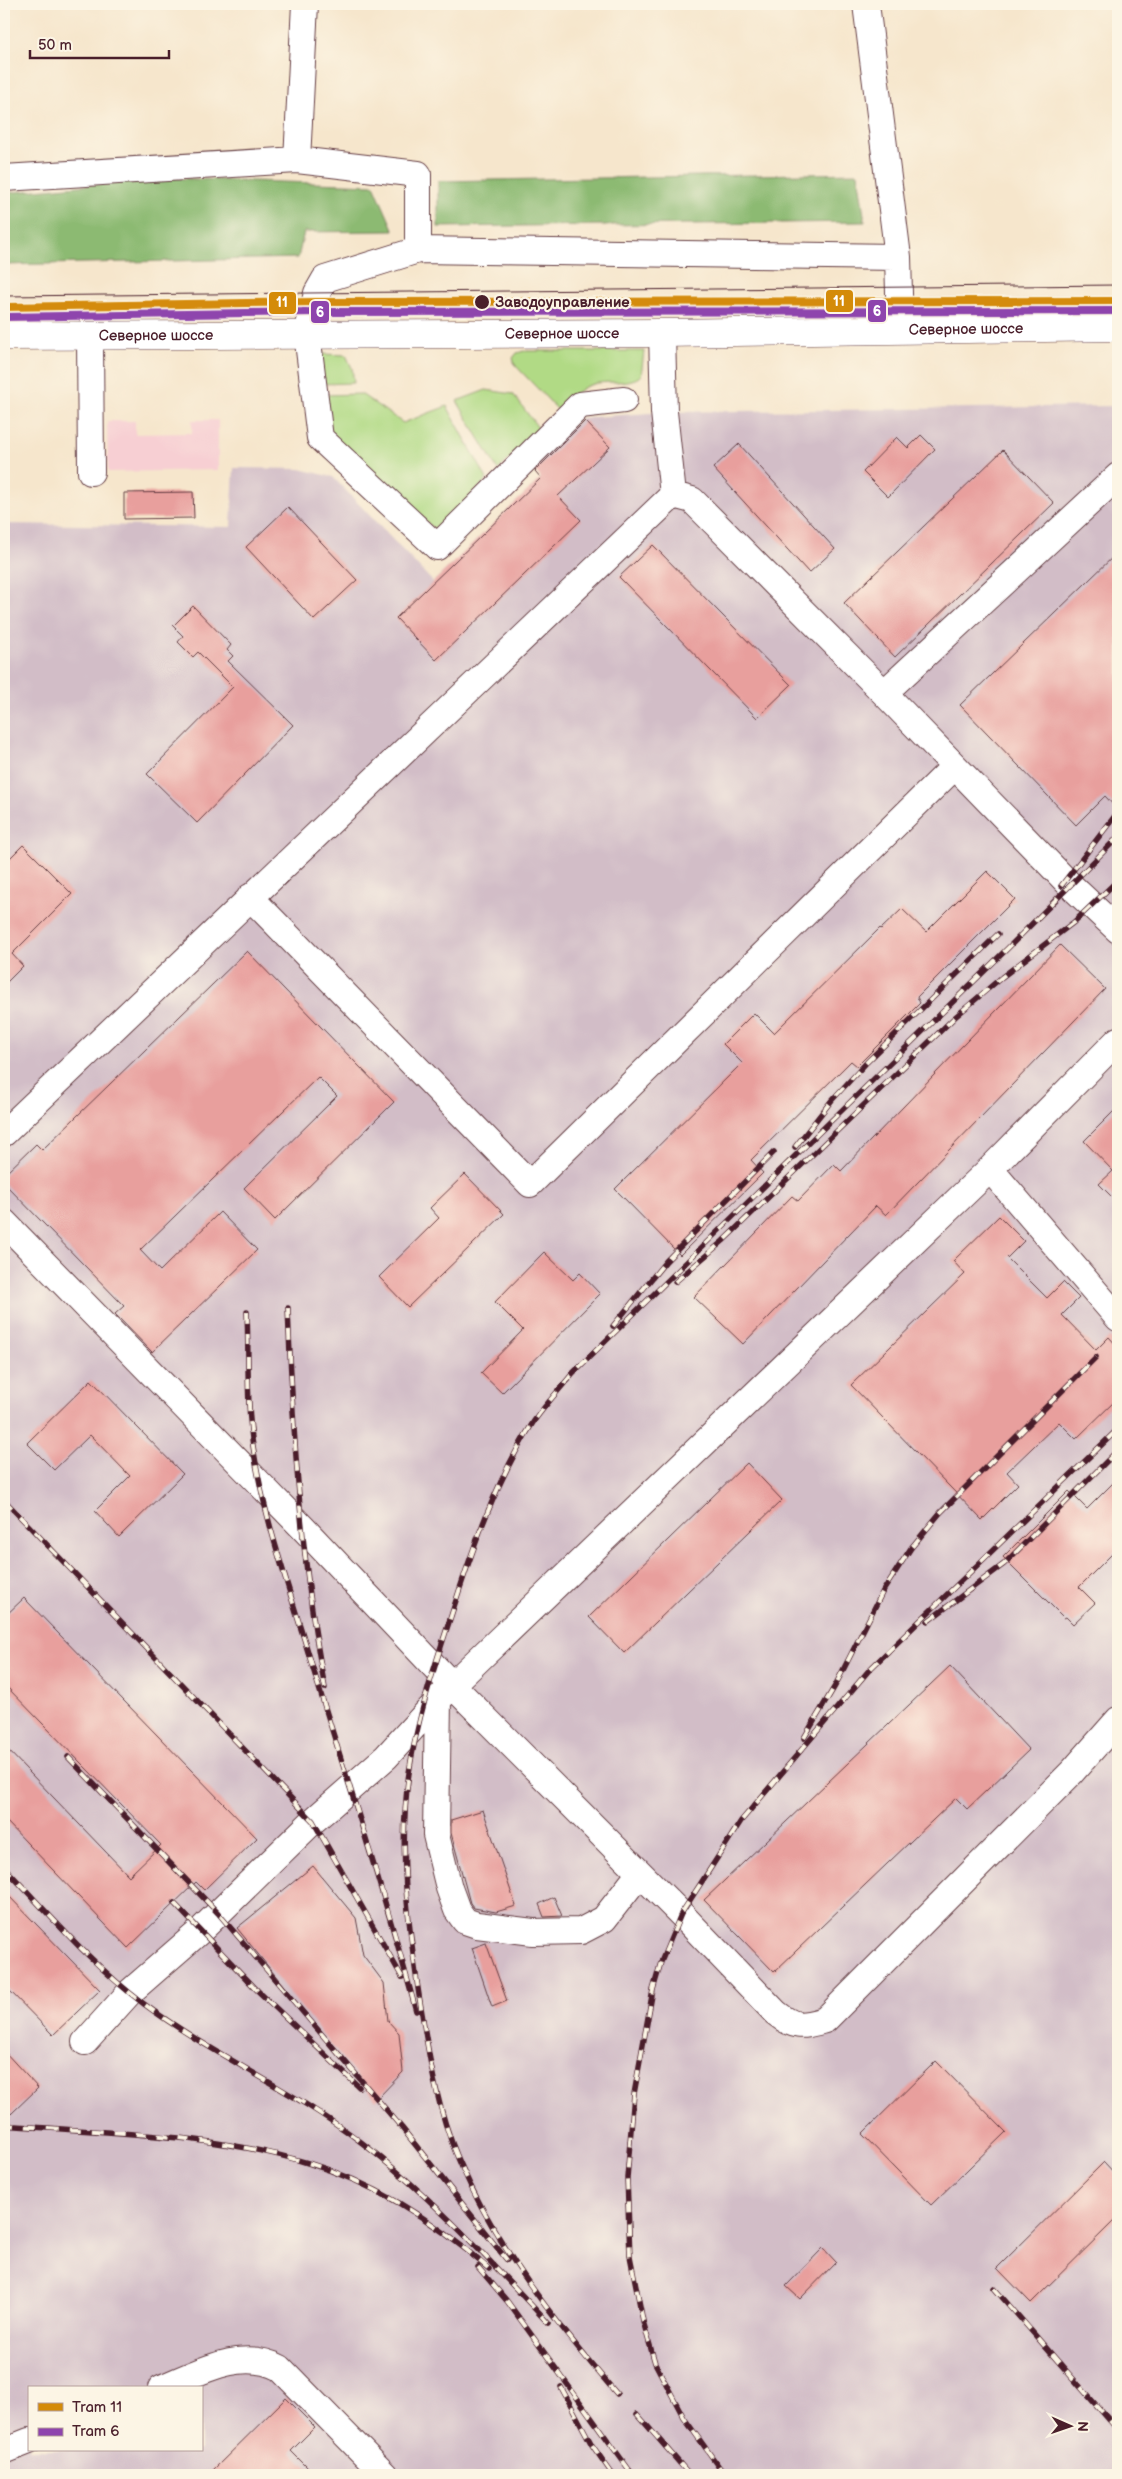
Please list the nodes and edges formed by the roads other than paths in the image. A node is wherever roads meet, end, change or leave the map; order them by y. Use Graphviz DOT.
graph roads {
  1 [pos="305,4"];
  2 [pos="866,4"];
  3 [pos="297,160"];
  4 [pos="4,178"];
  5 [pos="418,250"];
  6 [pos="898,257"];
  7 [pos="1118,327"];
  8 [pos="900,329"];
  9 [pos="662,333"];
  10 [pos="307,334"];
  11 [pos="90,335"];
  12 [pos="4,336"];
  13 [pos="624,400"];
  14 [pos="91,472"];
  15 [pos="1118,476"];
  16 [pos="673,496"];
  17 [pos="884,693"];
  18 [pos="954,767"];
  19 [pos="250,897"];
  20 [pos="1118,930"];
  21 [pos="1118,1040"];
  22 [pos="4,1133"];
  23 [pos="990,1169"];
  24 [pos="4,1222"];
  25 [pos="1118,1318"];
  26 [pos="445,1692"];
  27 [pos="1118,1720"];
  28 [pos="640,1873"];
  29 [pos="85,2042"];
  30 [pos="166,2386"];
  31 [pos="28,2441"];
  32 [pos="4,2451"];
  33 [pos="385,2475"];
  1 -- 3 [label="lane"];
  2 -- 6 [label="lane"];
  3 -- 4 [label="lane"];
  3 -- 5 [label="lane"];
  5 -- 6 [label="lane"];
  5 -- 10 [label="lane"];
  6 -- 8 [label="lane"];
  7 -- 8 [label="main road, Северное шоссе"];
  8 -- 9 [label="main road, Северное шоссе"];
  9 -- 10 [label="main road, Северное шоссе"];
  9 -- 16 [label="lane"];
  10 -- 11 [label="main road, Северное шоссе"];
  10 -- 13 [label="lane"];
  11 -- 12 [label="main road, Северное шоссе"];
  11 -- 14 [label="lane"];
  15 -- 17 [label="lane"];
  16 -- 17 [label="lane"];
  16 -- 19 [label="lane"];
  17 -- 18 [label="lane"];
  18 -- 19 [label="lane"];
  18 -- 20 [label="lane"];
  19 -- 22 [label="lane"];
  21 -- 23 [label="lane"];
  23 -- 25 [label="lane"];
  23 -- 26 [label="lane"];
  24 -- 26 [label="lane"];
  26 -- 28 [label="lane"];
  26 -- 28 [label="lane"];
  26 -- 29 [label="lane"];
  27 -- 28 [label="lane"];
  30 -- 33 [label="lane"];
  31 -- 32 [label="lane"];
}
